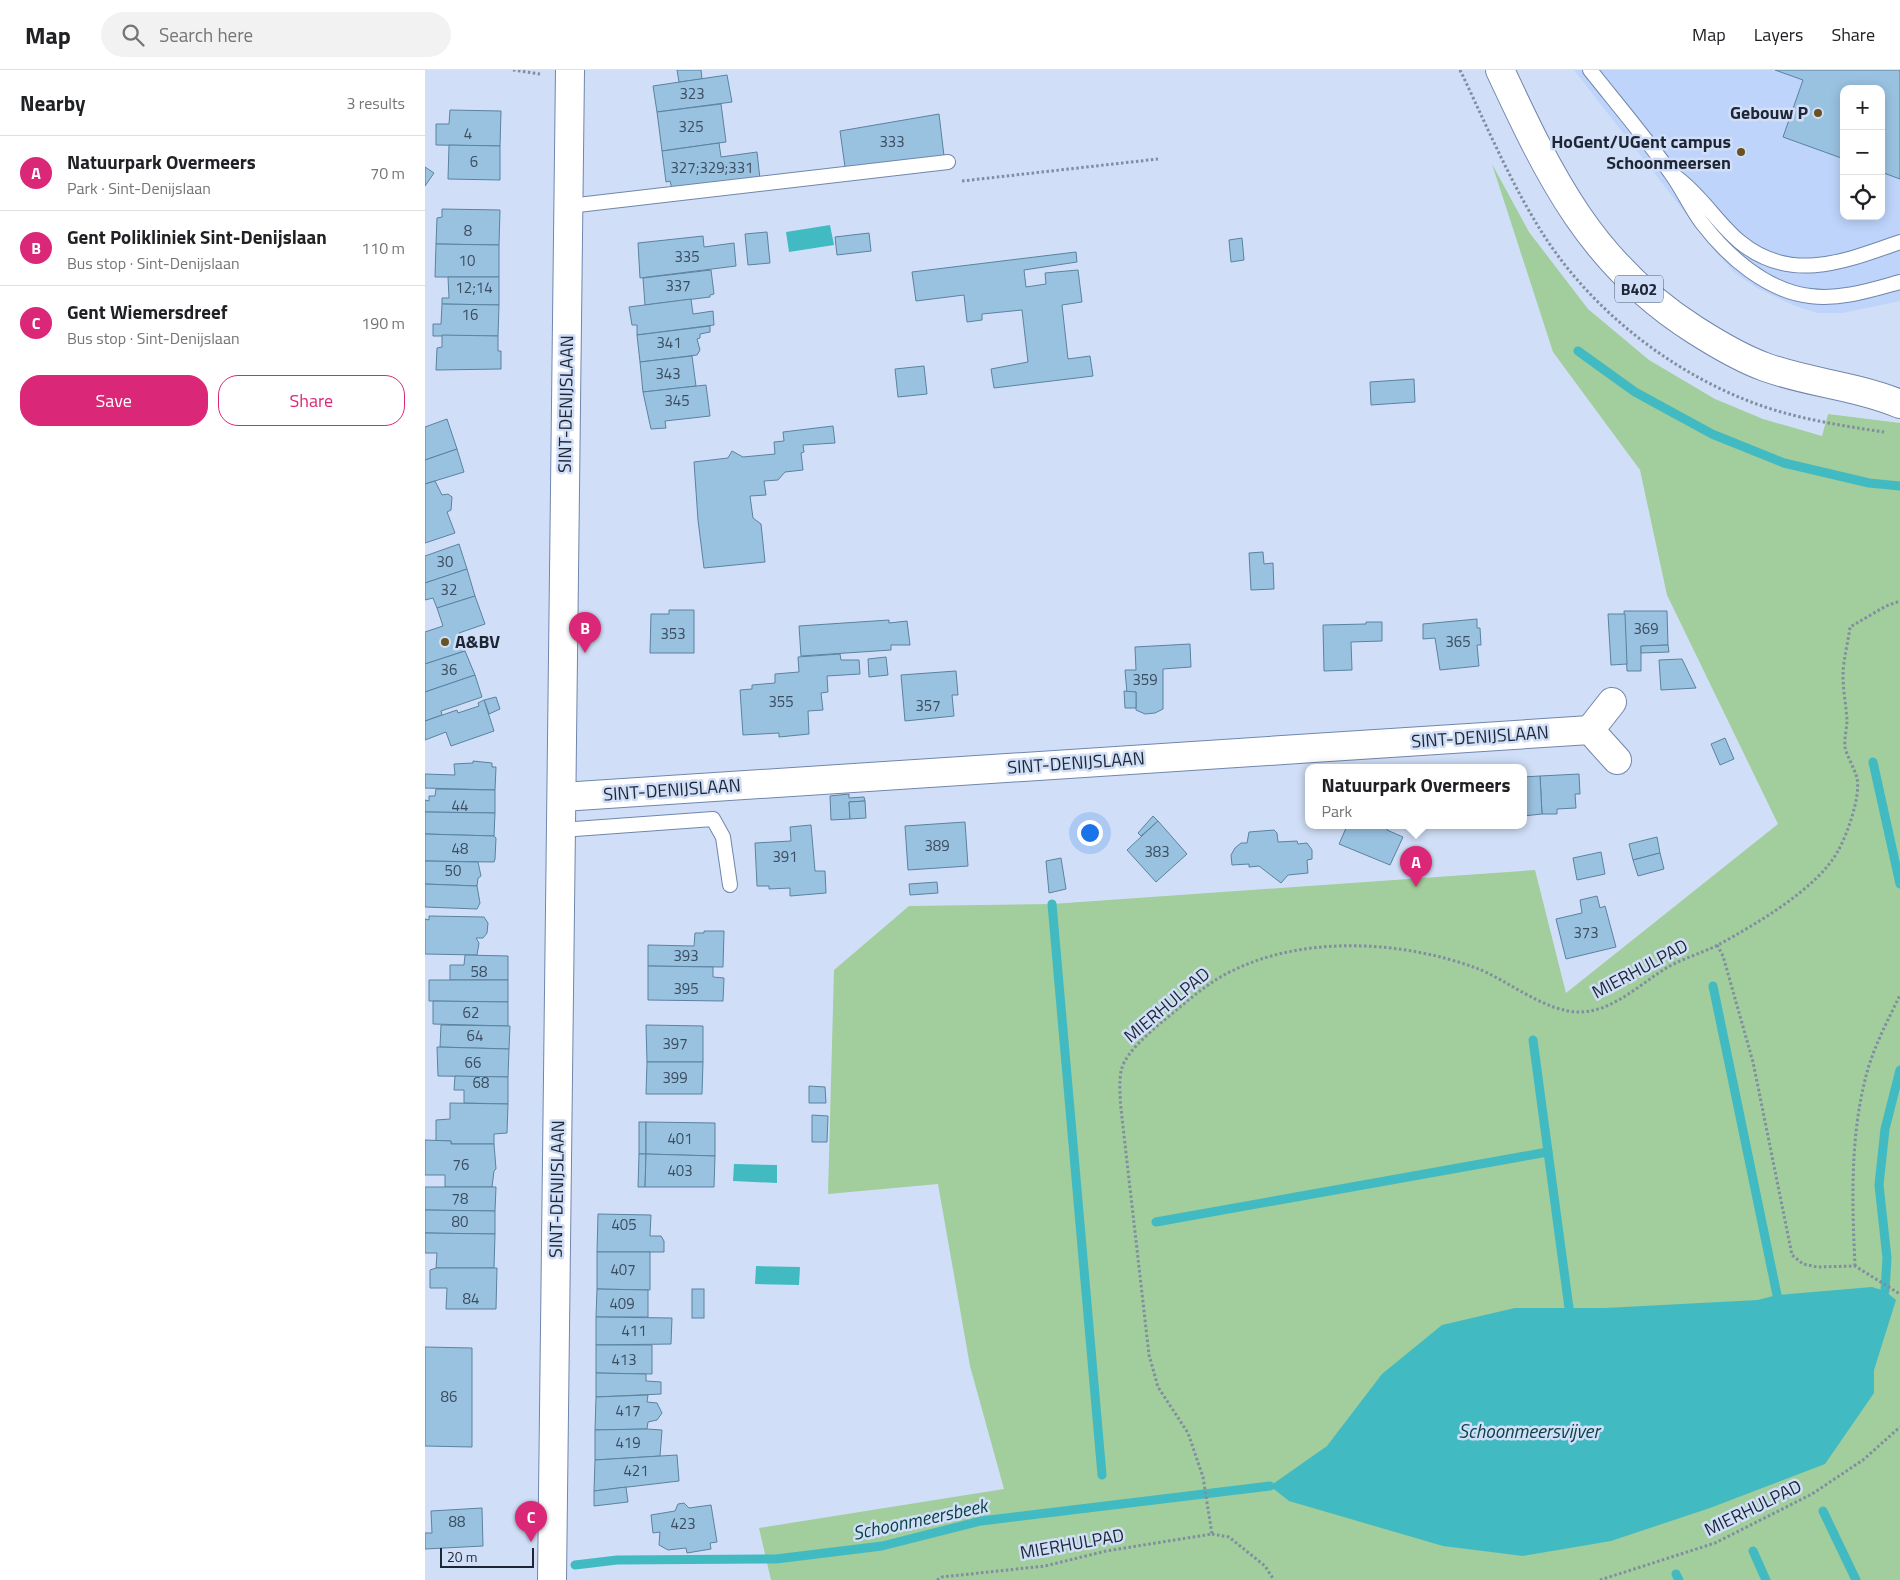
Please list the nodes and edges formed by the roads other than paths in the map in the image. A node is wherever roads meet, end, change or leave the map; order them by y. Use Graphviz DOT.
graph roads {
  1 [pos="570,70"];
  2 [pos="1500,70"];
  3 [pos="1590,70"];
  4 [pos="947,162"];
  5 [pos="1671,174"];
  6 [pos="569,206"];
  7 [pos="1900,242"];
  8 [pos="1900,282"];
  9 [pos="1887,392"];
  10 [pos="1900,404"];
  11 [pos="1613,702"];
  12 [pos="1591,730"];
  13 [pos="1617,760"];
  14 [pos="562,797"];
  15 [pos="561,830"];
  16 [pos="731,885"];
  17 [pos="552,1580"];
  1 -- 6 [label="street, SINT-DENIJSLAAN"];
  2 -- 9 [label="street, B402"];
  3 -- 5 [label="lane"];
  4 -- 6 [label="lane"];
  5 -- 7 [label="lane"];
  5 -- 8 [label="lane"];
  6 -- 14 [label="street, SINT-DENIJSLAAN"];
  9 -- 10 [label="street, B402"];
  11 -- 12 [label="street"];
  12 -- 13 [label="street"];
  12 -- 14 [label="street, SINT-DENIJSLAAN"];
  14 -- 15 [label="street, SINT-DENIJSLAAN"];
  15 -- 16 [label="lane"];
  15 -- 17 [label="street, SINT-DENIJSLAAN"];
}
